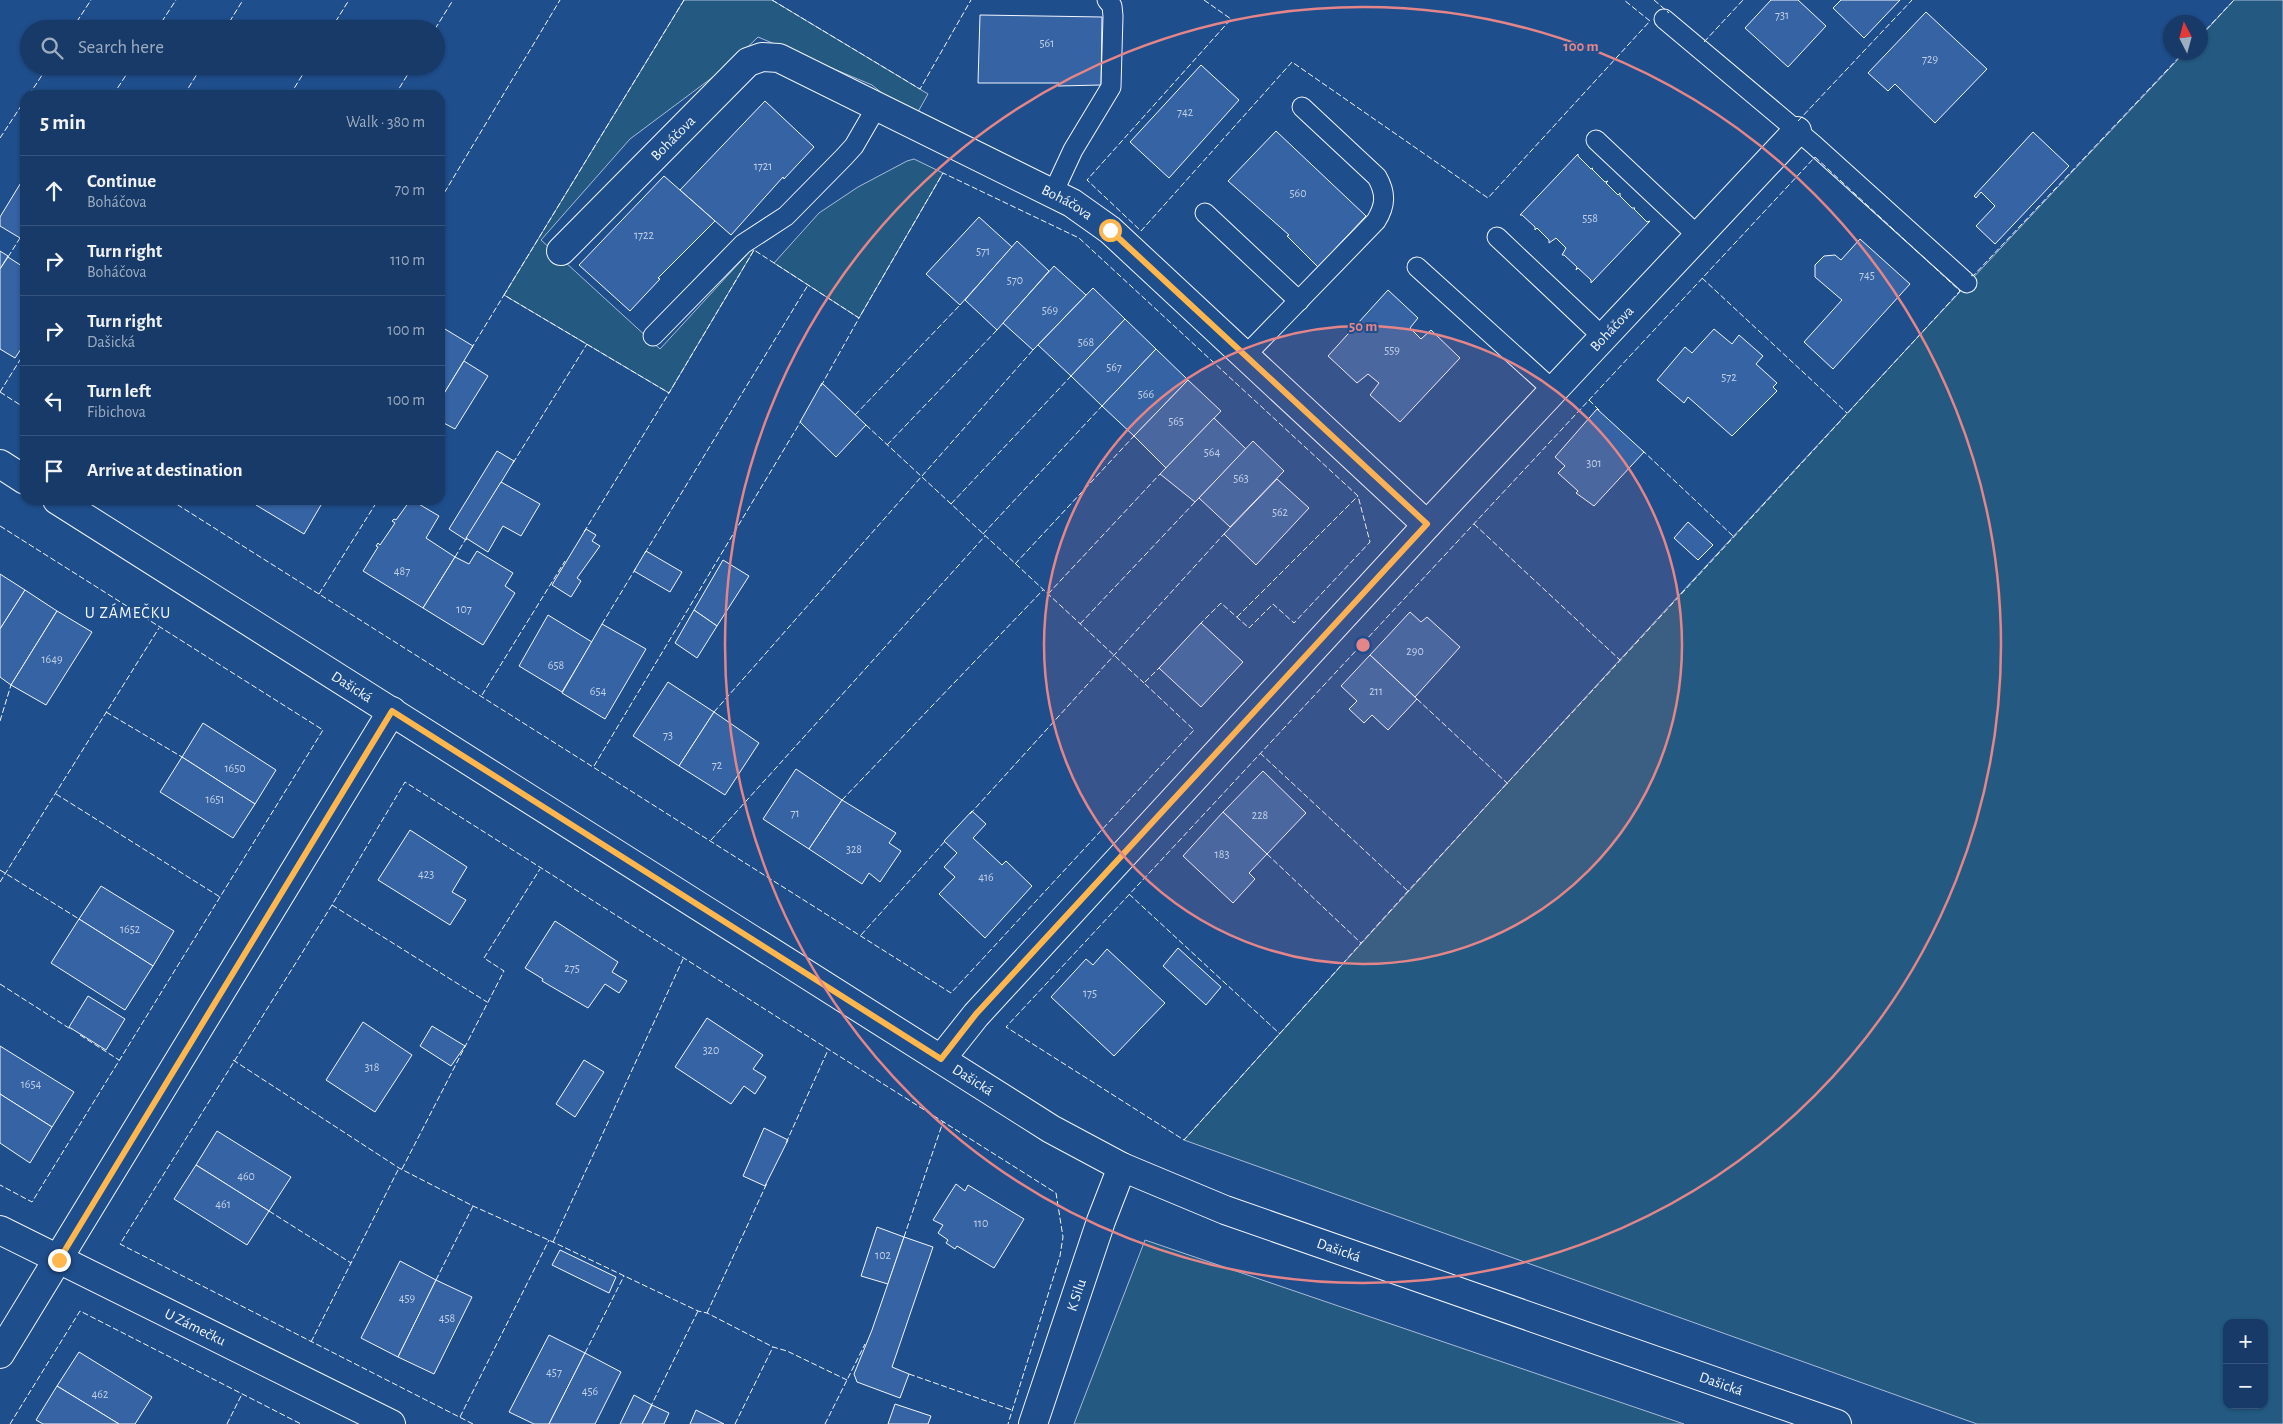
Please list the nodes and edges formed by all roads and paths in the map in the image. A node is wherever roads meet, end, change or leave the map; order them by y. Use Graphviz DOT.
graph roads {
  1 [pos="1107,0"];
  2 [pos="1664,19"];
  3 [pos="1302,107"];
  4 [pos="876,108"];
  5 [pos="1797,131"];
  6 [pos="1596,140"];
  7 [pos="1053,193"];
  8 [pos="1205,213"];
  9 [pos="1497,236"];
  10 [pos="1698,236"];
  11 [pos="561,251"];
  12 [pos="1418,267"];
  13 [pos="1967,283"];
  14 [pos="1299,301"];
  15 [pos="653,336"];
  16 [pos="1603,337"];
  17 [pos="1245,356"];
  18 [pos="1553,390"];
  19 [pos="0,464"];
  20 [pos="20,477"];
  21 [pos="65,505"];
  22 [pos="1427,524"];
  23 [pos="392,711"];
  24 [pos="941,1059"];
  25 [pos="1122,1167"];
  26 [pos="0,1230"];
  27 [pos="59,1260"];
  28 [pos="0,1354"];
  29 [pos="391,1424"];
  30 [pos="1033,1424"];
  31 [pos="1837,1424"];
  1 -- 7 [label="lane"];
  2 -- 5 [label="lane"];
  3 -- 14 [label="lane"];
  4 -- 7 [label="street, Boháčova"];
  4 -- 11 [label="street, Boháčova"];
  4 -- 15 [label="lane"];
  5 -- 10 [label="street, Boháčova"];
  5 -- 13 [label="lane"];
  6 -- 10 [label="lane"];
  7 -- 17 [label="street, Boháčova"];
  8 -- 14 [label="lane"];
  9 -- 16 [label="lane"];
  10 -- 16 [label="street, Boháčova"];
  12 -- 18 [label="lane"];
  14 -- 17 [label="lane"];
  16 -- 18 [label="street, Boháčova"];
  17 -- 22 [label="street, Boháčova"];
  18 -- 22 [label="street, Boháčova"];
  19 -- 20 [label="street"];
  21 -- 23 [label="street, Dašická"];
  22 -- 24 [label="street, Boháčova"];
  23 -- 24 [label="street, Dašická"];
  23 -- 27 [label="street"];
  24 -- 25 [label="street, Dašická"];
  25 -- 30 [label="street, K Silu"];
  25 -- 31 [label="street, Dašická"];
  26 -- 27 [label="street, U Zámečku"];
  27 -- 28 [label="street"];
  27 -- 29 [label="street, U Zámečku"];
}
